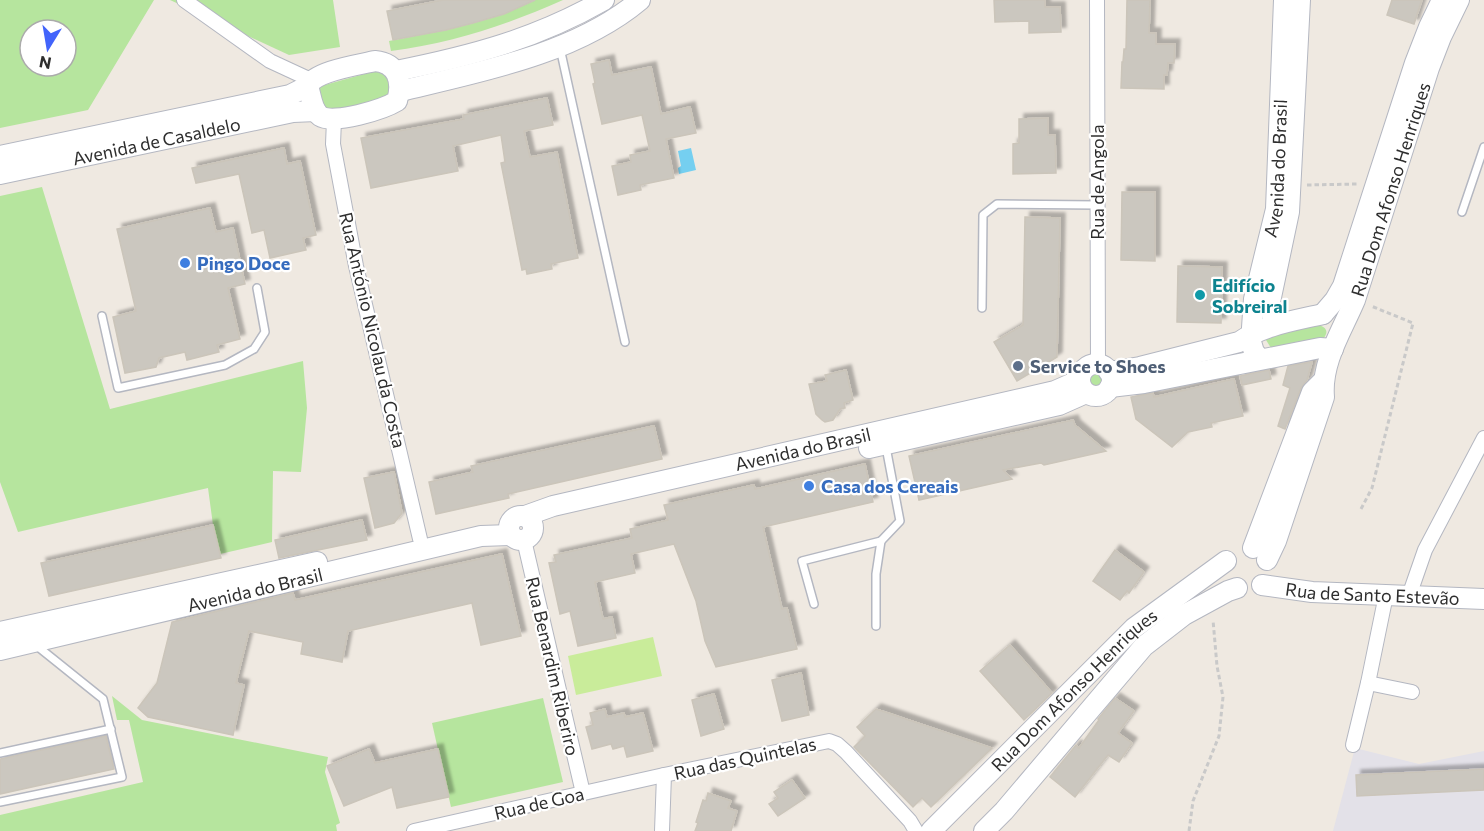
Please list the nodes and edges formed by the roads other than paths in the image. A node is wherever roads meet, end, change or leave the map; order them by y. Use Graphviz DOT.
graph roads {
  1 [pos="184,0"];
  2 [pos="604,0"];
  3 [pos="640,0"];
  4 [pos="1097,0"];
  5 [pos="1284,0"];
  6 [pos="1300,0"];
  7 [pos="1442,0"];
  8 [pos="1460,0"];
  9 [pos="559,45"];
  10 [pos="396,71"];
  11 [pos="310,83"];
  12 [pos="400,91"];
  13 [pos="316,111"];
  14 [pos="334,120"];
  15 [pos="1484,147"];
  16 [pos="0,156"];
  17 [pos="0,174"];
  18 [pos="1097,205"];
  19 [pos="1462,212"];
  20 [pos="257,288"];
  21 [pos="982,308"];
  22 [pos="1323,314"];
  23 [pos="102,316"];
  24 [pos="1274,325"];
  25 [pos="1252,333"];
  26 [pos="1335,341"];
  27 [pos="625,342"];
  28 [pos="1260,358"];
  29 [pos="1106,375"];
  30 [pos="1083,386"];
  31 [pos="1484,438"];
  32 [pos="886,444"];
  33 [pos="521,528"];
  34 [pos="420,539"];
  35 [pos="881,542"];
  36 [pos="1260,554"];
  37 [pos="1226,561"];
  38 [pos="1262,585"];
  39 [pos="1237,588"];
  40 [pos="1386,595"];
  41 [pos="1409,596"];
  42 [pos="1484,599"];
  43 [pos="814,604"];
  44 [pos="876,627"];
  45 [pos="0,632"];
  46 [pos="33,643"];
  47 [pos="0,650"];
  48 [pos="1368,683"];
  49 [pos="1412,692"];
  50 [pos="111,729"];
  51 [pos="1353,745"];
  52 [pos="0,753"];
  53 [pos="664,775"];
  54 [pos="583,793"];
  55 [pos="0,802"];
  56 [pos="414,831"];
  57 [pos="662,831"];
  58 [pos="916,831"];
  59 [pos="931,831"];
  60 [pos="984,831"];
  1 -- 11 [label="street"];
  2 -- 10 [label="street"];
  3 -- 9 [label="street"];
  4 -- 18 [label="street, Rua de Angola"];
  5 -- 25 [label="street, Avenida do Brasil"];
  6 -- 24 [label="street, Avenida do Brasil"];
  7 -- 22 [label="street, Rua Dom Afonso Henriques"];
  8 -- 26 [label="street, Rua Dom Afonso Henriques"];
  9 -- 12 [label="street"];
  9 -- 27 [label="lane"];
  10 -- 11 [label="street, Avenida de Casaldelo"];
  10 -- 12 [label="street"];
  11 -- 13 [label="street"];
  11 -- 16 [label="street, Avenida de Casaldelo"];
  12 -- 14 [label="street"];
  13 -- 14 [label="street"];
  13 -- 17 [label="street, Avenida de Casaldelo"];
  14 -- 34 [label="street, Rua António Nicolau da Costa"];
  15 -- 19 [label="lane"];
  18 -- 21 [label="lane"];
  18 -- 29 [label="street, Rua de Angola"];
  20 -- 23 [label="lane"];
  22 -- 24 [label="street, Avenida do Brasil"];
  22 -- 26 [label="street"];
  24 -- 25 [label="street, Avenida do Brasil"];
  25 -- 28 [label="street, Avenida do Brasil"];
  25 -- 29 [label="street, Avenida do Brasil"];
  26 -- 28 [label="street, Avenida do Brasil"];
  26 -- 36 [label="street, Rua Dom Afonso Henriques"];
  28 -- 29 [label="street, Avenida do Brasil"];
  29 -- 30 [label="street, Avenida do Brasil"];
  29 -- 30 [label="street, Avenida do Brasil"];
  30 -- 32 [label="street, Avenida do Brasil"];
  30 -- 33 [label="street, Avenida do Brasil"];
  31 -- 41 [label="street"];
  32 -- 33 [label="street, Avenida do Brasil"];
  32 -- 35 [label="lane"];
  33 -- 34 [label="street, Avenida do Brasil"];
  33 -- 46 [label="street, Avenida do Brasil"];
  33 -- 54 [label="street, Rua Benardim Riberiro"];
  34 -- 45 [label="street, Avenida do Brasil"];
  35 -- 43 [label="lane"];
  35 -- 44 [label="lane"];
  36 -- 37 [label="street, Rua Dom Afonso Henriques"];
  36 -- 38 [label="street, Rua Dom Afonso Henriques"];
  37 -- 39 [label="street"];
  37 -- 59 [label="street, Rua Dom Afonso Henriques"];
  38 -- 39 [label="street, Rua Dom Afonso Henriques"];
  38 -- 40 [label="street, Rua de Santo Estevão"];
  39 -- 60 [label="street, Rua Dom Afonso Henriques"];
  40 -- 41 [label="street, Rua de Santo Estevão"];
  40 -- 48 [label="street"];
  41 -- 42 [label="street, Rua de Santo Estevão"];
  46 -- 47 [label="street, Avenida do Brasil"];
  46 -- 50 [label="lane"];
  48 -- 49 [label="street"];
  48 -- 51 [label="street"];
  50 -- 52 [label="lane"];
  50 -- 55 [label="lane"];
  53 -- 54 [label="street, Rua de Goa"];
  53 -- 57 [label="street, Rua das Quintelas"];
  53 -- 58 [label="street, Rua das Quintelas"];
  54 -- 56 [label="street, Rua de Goa"];
}
